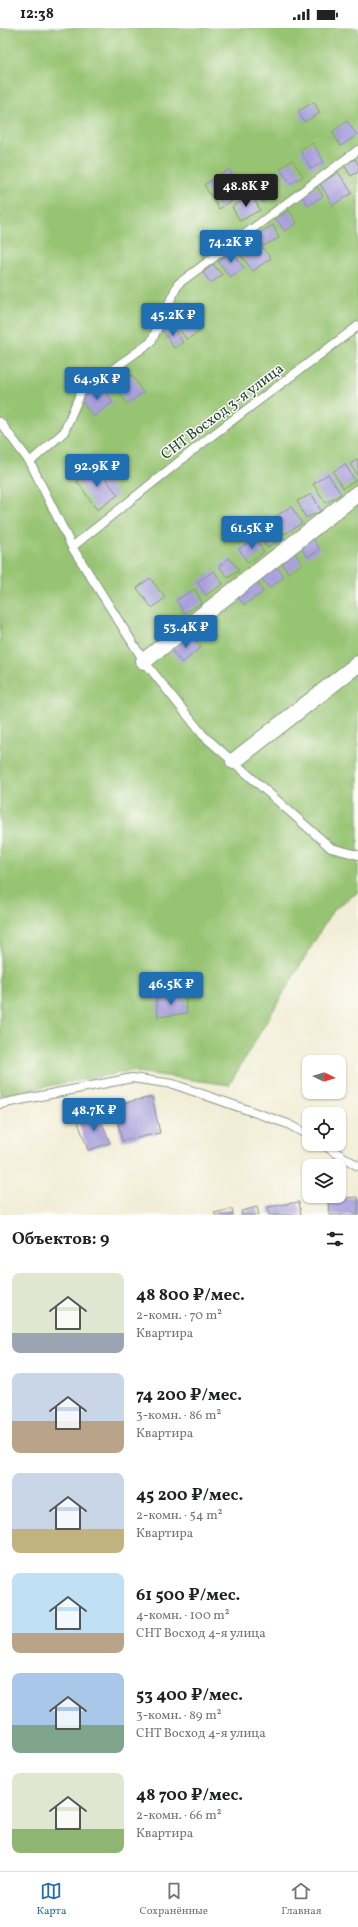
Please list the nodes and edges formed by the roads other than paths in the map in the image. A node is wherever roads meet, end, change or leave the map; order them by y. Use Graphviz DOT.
graph roads {
  1 [pos="358,150"];
  2 [pos="358,326"];
  3 [pos="0,422"];
  4 [pos="30,462"];
  5 [pos="358,493"];
  6 [pos="72,546"];
  7 [pos="144,661"];
  8 [pos="358,664"];
  9 [pos="234,760"];
  10 [pos="358,855"];
  11 [pos="0,1104"];
  12 [pos="302,1132"];
  13 [pos="333,1151"];
  14 [pos="358,1166"];
  1 -- 4 [label="lane"];
  2 -- 6 [label="lane, СНТ Восход 3-я улица"];
  3 -- 4 [label="lane"];
  4 -- 6 [label="lane"];
  5 -- 7 [label="street"];
  6 -- 7 [label="lane"];
  7 -- 9 [label="lane"];
  8 -- 9 [label="street"];
  9 -- 10 [label="lane"];
  11 -- 12 [label="lane"];
  13 -- 14 [label="lane"];
}
